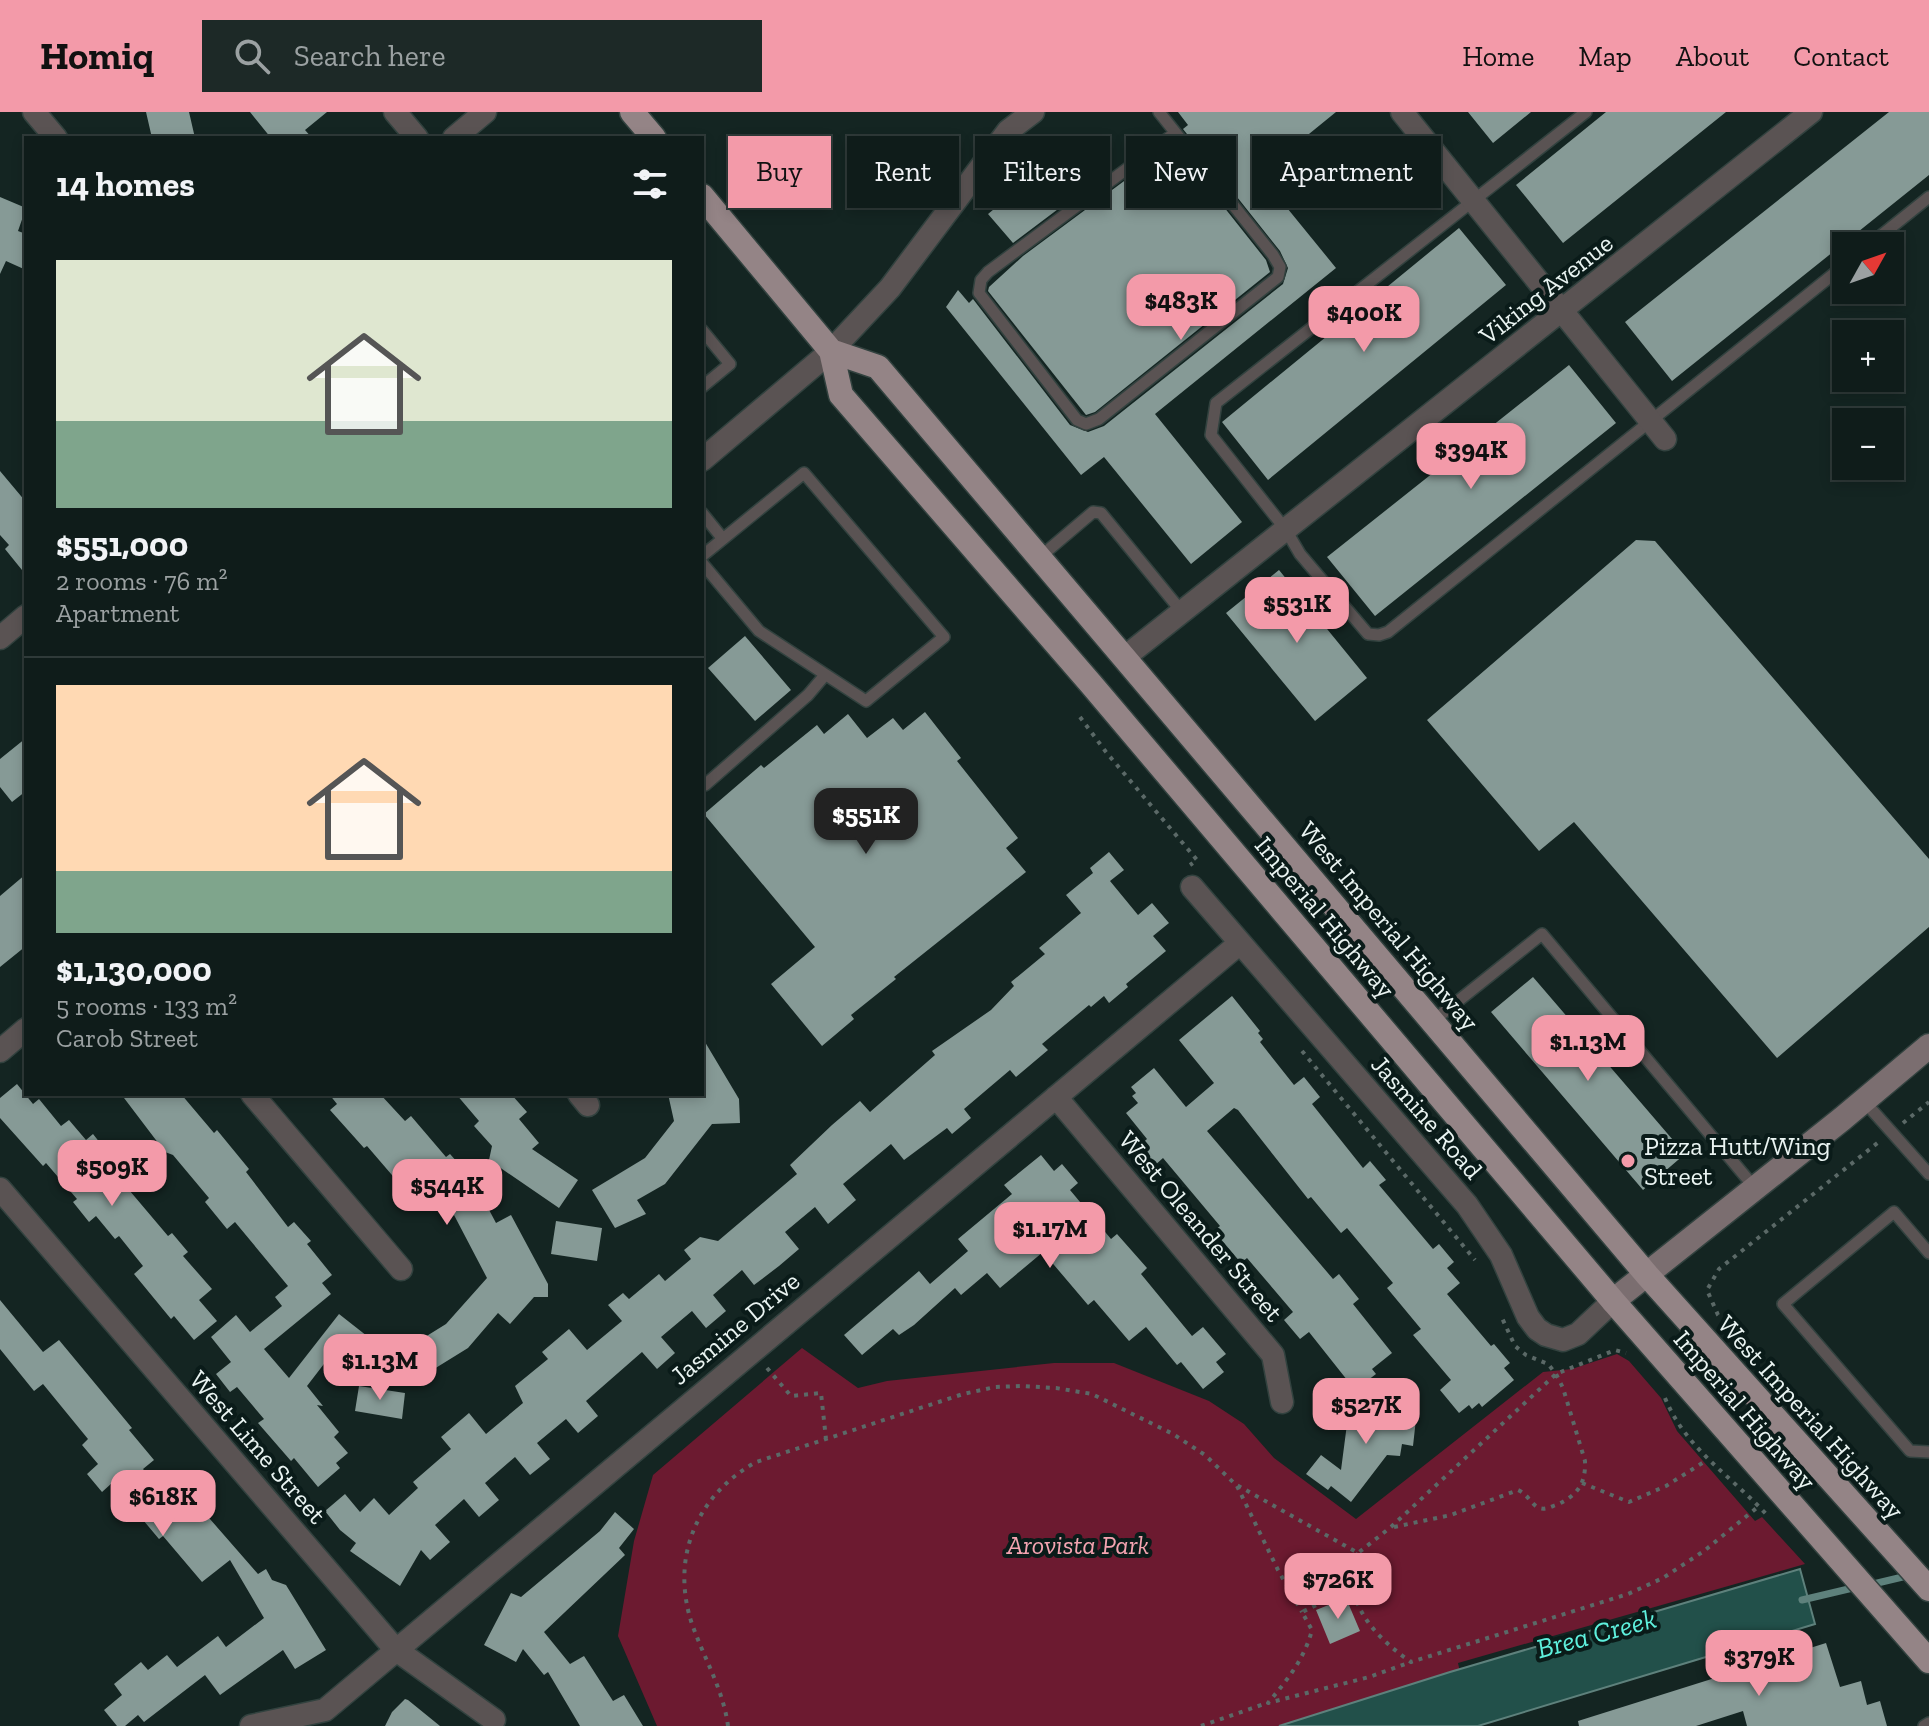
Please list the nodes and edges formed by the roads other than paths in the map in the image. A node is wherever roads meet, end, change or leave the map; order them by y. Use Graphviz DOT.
graph roads {
  1 [pos="34,112"];
  2 [pos="395,112"];
  3 [pos="485,112"];
  4 [pos="632,112"];
  5 [pos="1033,112"];
  6 [pos="1159,112"];
  7 [pos="1402,112"];
  8 [pos="1586,112"];
  9 [pos="1811,112"];
  10 [pos="1175,133"];
  11 [pos="54,136"];
  12 [pos="415,136"];
  13 [pos="456,136"];
  14 [pos="652,136"];
  15 [pos="1929,197"];
  16 [pos="704,198"];
  17 [pos="1474,201"];
  18 [pos="1885,232"];
  19 [pos="1832,275"];
  20 [pos="1562,312"];
  21 [pos="704,332"];
  22 [pos="831,351"];
  23 [pos="704,385"];
  24 [pos="1649,420"];
  25 [pos="1665,439"];
  26 [pos="705,452"];
  27 [pos="704,515"];
  28 [pos="1286,530"];
  29 [pos="723,539"];
  30 [pos="704,554"];
  31 [pos="1040,557"];
  32 [pos="704,565"];
  33 [pos="1182,612"];
  34 [pos="24,618"];
  35 [pos="0,638"];
  36 [pos="1125,657"];
  37 [pos="825,675"];
  38 [pos="1091,684"];
  39 [pos="705,785"];
  40 [pos="1192,887"];
  41 [pos="1240,943"];
  42 [pos="1433,1021"];
  43 [pos="24,1031"];
  44 [pos="1929,1046"];
  45 [pos="0,1051"];
  46 [pos="254,1096"];
  47 [pos="1056,1097"];
  48 [pos="1863,1100"];
  49 [pos="1929,1174"];
  50 [pos="1756,1188"];
  51 [pos="0,1189"];
  52 [pos="1929,1253"];
  53 [pos="401,1269"];
  54 [pos="1647,1275"];
  55 [pos="1613,1301"];
  56 [pos="1282,1402"];
  57 [pos="1929,1452"];
  58 [pos="1929,1589"];
  59 [pos="395,1649"];
  60 [pos="1929,1661"];
  61 [pos="494,1720"];
  62 [pos="1929,1723"];
  63 [pos="251,1726"];
  64 [pos="1924,1726"];
  1 -- 11 [label="street"];
  2 -- 12 [label="street"];
  3 -- 13 [label="street"];
  4 -- 14 [label="main road"];
  5 -- 22 [label="street"];
  6 -- 10 [label="lane"];
  7 -- 17 [label="street"];
  8 -- 17 [label="lane"];
  9 -- 20 [label="street, Viking Avenue"];
  10 -- 10 [label="lane"];
  15 -- 18 [label="lane"];
  16 -- 22 [label="main road, Imperial Highway"];
  17 -- 20 [label="street"];
  17 -- 28 [label="lane"];
  19 -- 24 [label="lane"];
  20 -- 24 [label="street"];
  20 -- 28 [label="street, Viking Avenue"];
  21 -- 23 [label="lane"];
  22 -- 26 [label="street"];
  22 -- 31 [label="main road, West Imperial Highway"];
  22 -- 38 [label="main road, Imperial Highway"];
  24 -- 25 [label="street"];
  24 -- 28 [label="lane"];
  27 -- 29 [label="lane"];
  28 -- 33 [label="street, Viking Avenue"];
  29 -- 30 [label="lane"];
  29 -- 37 [label="lane"];
  31 -- 33 [label="lane"];
  31 -- 36 [label="main road, West Imperial Highway"];
  32 -- 37 [label="lane"];
  33 -- 36 [label="street, Viking Avenue"];
  34 -- 35 [label="street"];
  36 -- 38 [label="main road"];
  36 -- 42 [label="main road, West Imperial Highway"];
  37 -- 39 [label="lane"];
  38 -- 55 [label="main road, Imperial Highway"];
  40 -- 41 [label="street, Jasmine Road"];
  41 -- 47 [label="street, Jasmine Drive"];
  41 -- 55 [label="street, Jasmine Road"];
  42 -- 50 [label="lane"];
  42 -- 54 [label="main road, West Imperial Highway"];
  43 -- 45 [label="street"];
  44 -- 48 [label="street"];
  46 -- 53 [label="street"];
  47 -- 56 [label="street, West Oleander Street"];
  47 -- 59 [label="street, Jasmine Drive"];
  48 -- 49 [label="lane"];
  48 -- 50 [label="street"];
  50 -- 54 [label="street"];
  51 -- 59 [label="street, West Lime Street"];
  52 -- 57 [label="lane"];
  54 -- 55 [label="street"];
  54 -- 58 [label="main road, West Imperial Highway"];
  55 -- 60 [label="main road, Imperial Highway"];
  59 -- 61 [label="street, West Lime Street"];
  59 -- 63 [label="street, Jasmine Drive"];
  62 -- 64 [label="lane"];
}
